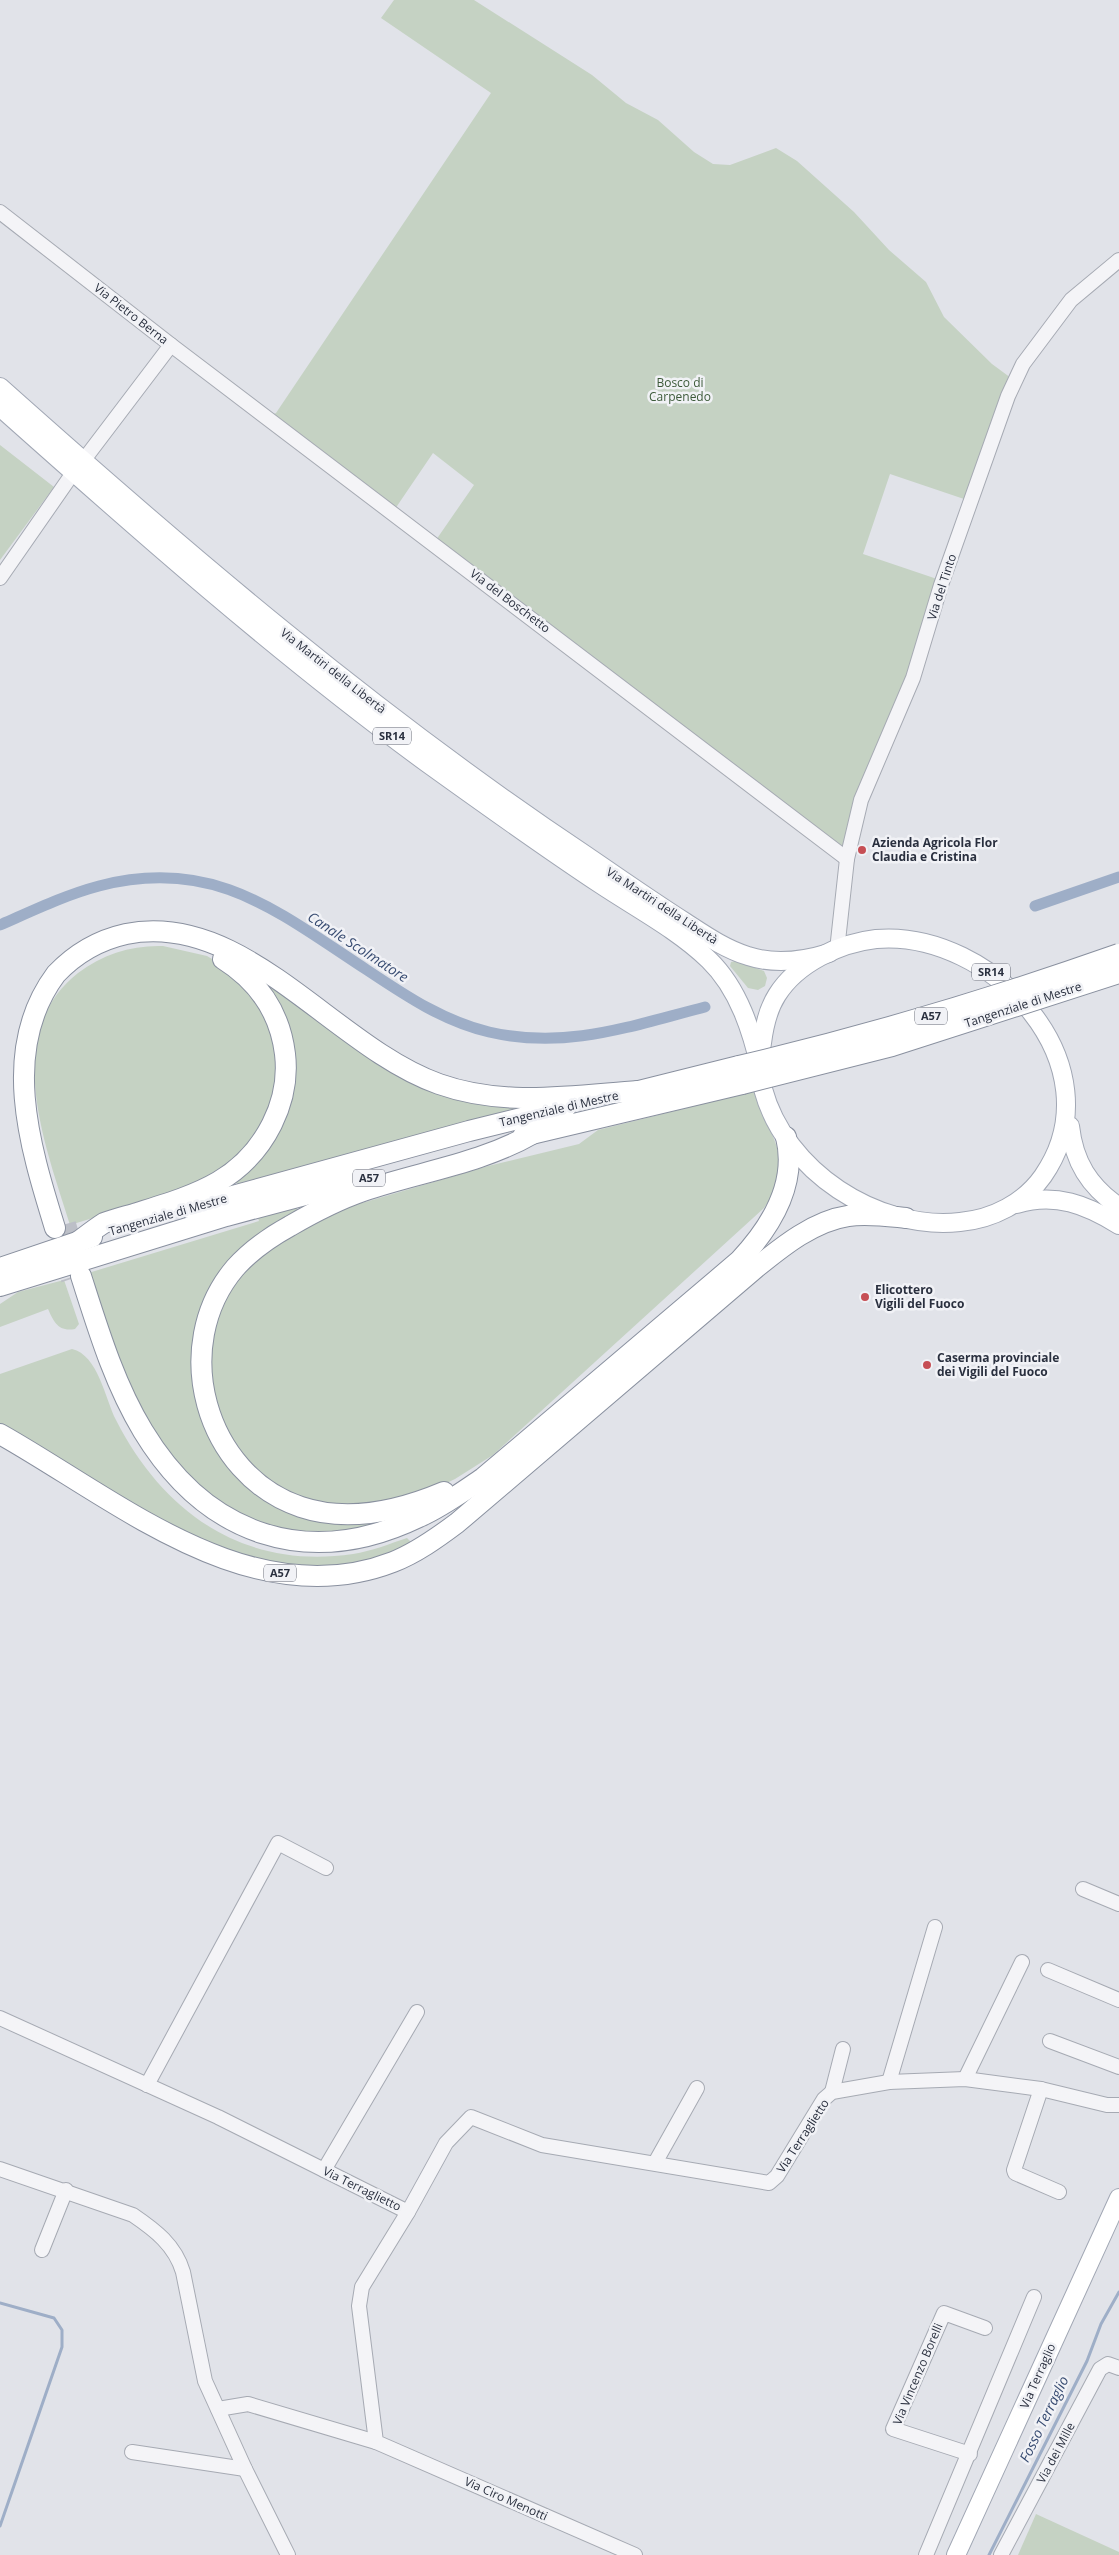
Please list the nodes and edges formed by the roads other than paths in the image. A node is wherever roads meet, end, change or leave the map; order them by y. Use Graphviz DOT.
graph roads {
  1 [pos="0,212"];
  2 [pos="1119,260"];
  3 [pos="172,345"];
  4 [pos="0,387"];
  5 [pos="0,407"];
  6 [pos="78,467"];
  7 [pos="0,578"];
  8 [pos="847,859"];
  9 [pos="833,952"];
  10 [pos="1119,954"];
  11 [pos="1119,973"];
  12 [pos="760,1071"];
  13 [pos="741,1075"];
  14 [pos="638,1091"];
  15 [pos="1068,1116"];
  16 [pos="534,1133"];
  17 [pos="786,1137"];
  18 [pos="1010,1207"];
  19 [pos="1119,1207"];
  20 [pos="906,1218"];
  21 [pos="1119,1225"];
  22 [pos="79,1241"];
  23 [pos="0,1268"];
  24 [pos="0,1286"];
  25 [pos="0,1434"];
  26 [pos="540,1452"];
  27 [pos="514,1454"];
  28 [pos="326,1868"];
  29 [pos="1083,1889"];
  30 [pos="1119,1904"];
  31 [pos="934,1927"];
  32 [pos="1022,1962"];
  33 [pos="1048,1970"];
  34 [pos="1119,2000"];
  35 [pos="417,2012"];
  36 [pos="0,2018"];
  37 [pos="1050,2041"];
  38 [pos="843,2049"];
  39 [pos="1119,2067"];
  40 [pos="966,2079"];
  41 [pos="889,2082"];
  42 [pos="147,2084"];
  43 [pos="697,2088"];
  44 [pos="1041,2089"];
  45 [pos="832,2092"];
  46 [pos="1119,2105"];
  47 [pos="655,2163"];
  48 [pos="0,2169"];
  49 [pos="324,2170"];
  50 [pos="66,2190"];
  51 [pos="1059,2192"];
  52 [pos="1119,2198"];
  53 [pos="408,2212"];
  54 [pos="42,2250"];
  55 [pos="1034,2297"];
  56 [pos="985,2328"];
  57 [pos="1119,2368"];
  58 [pos="218,2410"];
  59 [pos="376,2442"];
  60 [pos="132,2452"];
  61 [pos="970,2454"];
  62 [pos="245,2469"];
  63 [pos="613,2551"];
  64 [pos="288,2555"];
  65 [pos="635,2555"];
  66 [pos="926,2555"];
  67 [pos="956,2555"];
  68 [pos="1001,2555"];
  1 -- 3 [label="street, Via Pietro Berna"];
  2 -- 8 [label="street, Via del Tinto"];
  3 -- 6 [label="street, Via Pietro Berna"];
  3 -- 8 [label="street, Via del Boschetto"];
  4 -- 6 [label="main road, Via Martiri della Libertà / SR14"];
  5 -- 6 [label="main road, Via Martiri della Libertà / SR14"];
  6 -- 7 [label="street, Via Pietro Berna"];
  6 -- 9 [label="main road, Via Martiri della Libertà / SR14"];
  6 -- 12 [label="main road, Via Martiri della Libertà / SR14"];
  8 -- 9 [label="street, Via del Tinto"];
  9 -- 12 [label="main road, SR14"];
  9 -- 15 [label="main road, SR14"];
  10 -- 13 [label="highway, Tangenziale di Mestre / A57, bridge"];
  11 -- 13 [label="highway, Tangenziale di Mestre / A57, bridge"];
  12 -- 17 [label="main road, SR14"];
  13 -- 14 [label="highway, Tangenziale di Mestre / A57"];
  13 -- 16 [label="highway, Tangenziale di Mestre / A57"];
  14 -- 22 [label="highway, Tangenziale di Mestre / A57"];
  14 -- 22 [label="highway, A57"];
  15 -- 18 [label="main road, SR14"];
  15 -- 19 [label="main road, SR14"];
  16 -- 24 [label="highway, Tangenziale di Mestre / A57"];
  16 -- 27 [label="highway, A57"];
  17 -- 20 [label="main road, SR14"];
  17 -- 27 [label="highway, A57"];
  18 -- 20 [label="main road, SR14"];
  18 -- 21 [label="main road, SR14"];
  20 -- 26 [label="highway, A57"];
  22 -- 23 [label="highway, Tangenziale di Mestre / A57"];
  25 -- 26 [label="highway, A57"];
  26 -- 27 [label="highway, A57"];
  28 -- 42 [label="street"];
  29 -- 30 [label="street"];
  31 -- 41 [label="street"];
  32 -- 40 [label="street"];
  33 -- 34 [label="street"];
  35 -- 49 [label="street"];
  36 -- 42 [label="street, Via Terraglietto"];
  37 -- 39 [label="street"];
  38 -- 45 [label="street, Via Terraglietto"];
  40 -- 41 [label="street, Via Terraglietto"];
  40 -- 44 [label="street, Via Terraglietto"];
  41 -- 45 [label="street, Via Terraglietto"];
  42 -- 49 [label="street, Via Terraglietto"];
  43 -- 47 [label="street"];
  44 -- 46 [label="street, Via Terraglietto"];
  44 -- 51 [label="street"];
  45 -- 47 [label="street, Via Terraglietto"];
  47 -- 53 [label="street, Via Terraglietto"];
  48 -- 50 [label="street"];
  49 -- 53 [label="street, Via Terraglietto"];
  50 -- 54 [label="street"];
  50 -- 58 [label="street"];
  52 -- 67 [label="main road, Via Terraglio"];
  53 -- 59 [label="street"];
  55 -- 61 [label="street"];
  56 -- 61 [label="street, Via Vincenzo Borelli"];
  57 -- 68 [label="street, Via dei Mille"];
  58 -- 59 [label="street, Via Ciro Menotti"];
  58 -- 62 [label="street"];
  59 -- 63 [label="street, Via Ciro Menotti"];
  60 -- 62 [label="street"];
  61 -- 66 [label="street"];
  62 -- 64 [label="street"];
  63 -- 65 [label="street, Via Ciro Menotti"];
}
